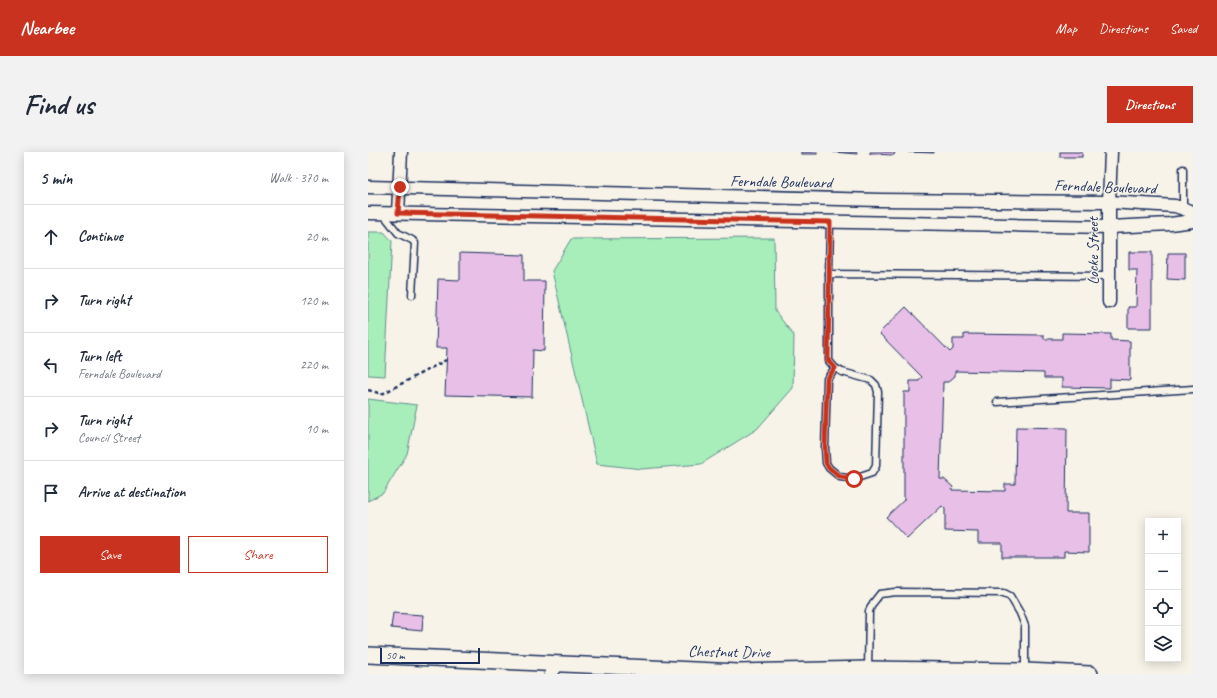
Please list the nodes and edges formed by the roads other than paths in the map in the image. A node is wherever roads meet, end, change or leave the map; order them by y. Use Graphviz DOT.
graph roads {
  1 [pos="401,152"];
  2 [pos="1111,152"];
  3 [pos="1183,169"];
  4 [pos="368,187"];
  5 [pos="400,187"];
  6 [pos="1110,202"];
  7 [pos="1188,210"];
  8 [pos="368,213"];
  9 [pos="382,213"];
  10 [pos="398,213"];
  11 [pos="1193,221"];
  12 [pos="830,222"];
  13 [pos="1110,227"];
  14 [pos="829,274"];
  15 [pos="1109,276"];
  16 [pos="412,295"];
  17 [pos="1109,302"];
  18 [pos="835,368"];
  19 [pos="1193,389"];
  20 [pos="998,402"];
  21 [pos="368,655"];
  22 [pos="554,669"];
  23 [pos="868,669"];
  24 [pos="1025,671"];
  25 [pos="739,673"];
  26 [pos="1090,674"];
  1 -- 5 [label="street"];
  2 -- 6 [label="street, Locke Street"];
  3 -- 7 [label="lane"];
  4 -- 5 [label="street, Ferndale Boulevard"];
  5 -- 6 [label="street, Ferndale Boulevard"];
  5 -- 10 [label="street"];
  6 -- 7 [label="street, Ferndale Boulevard"];
  6 -- 13 [label="street, Locke Street"];
  8 -- 9 [label="street"];
  9 -- 10 [label="street"];
  9 -- 16 [label="lane"];
  10 -- 12 [label="street"];
  11 -- 13 [label="street"];
  12 -- 13 [label="street"];
  12 -- 14 [label="lane"];
  13 -- 15 [label="street, Locke Street"];
  14 -- 15 [label="lane"];
  14 -- 18 [label="lane"];
  15 -- 17 [label="street, Locke Street"];
  18 -- 18 [label="lane"];
  19 -- 20 [label="lane"];
  21 -- 22 [label="street, Chestnut Drive"];
  22 -- 25 [label="street, Chestnut Drive"];
  23 -- 24 [label="street, Chestnut Drive"];
  23 -- 24 [label="lane"];
  23 -- 25 [label="street, Chestnut Drive"];
  24 -- 26 [label="street, Chestnut Drive"];
}
